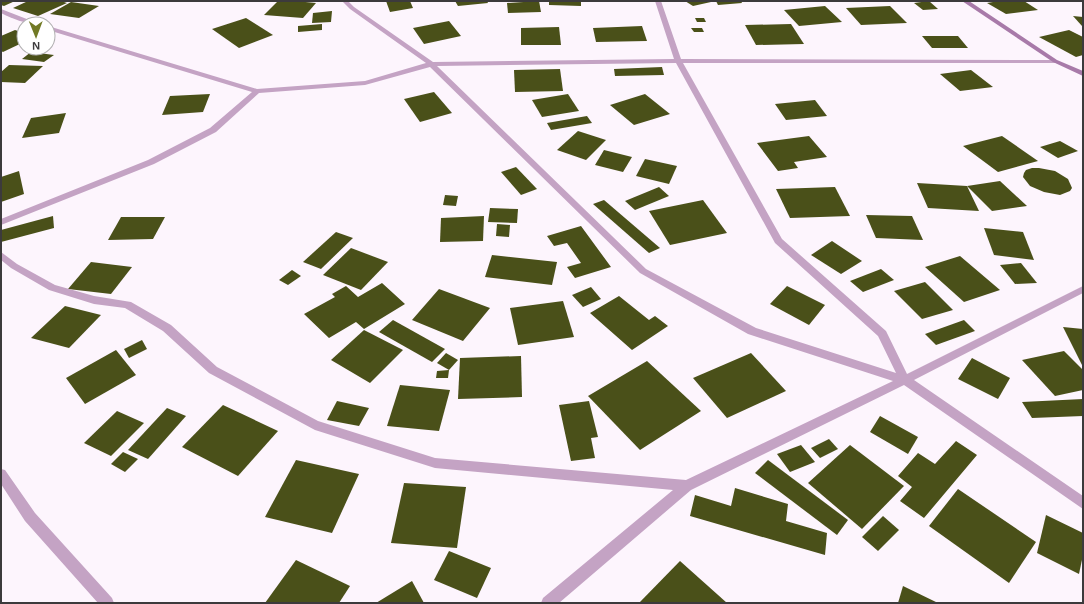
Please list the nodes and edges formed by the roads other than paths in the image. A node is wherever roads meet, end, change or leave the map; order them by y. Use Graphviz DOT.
graph roads {
  1 [pos="345,1"];
  2 [pos="658,1"];
  3 [pos="965,1"];
  4 [pos="1,11"];
  5 [pos="16,18"];
  6 [pos="56,30"];
  7 [pos="678,61"];
  8 [pos="1055,61"];
  9 [pos="431,64"];
  10 [pos="1083,74"];
  11 [pos="258,92"];
  12 [pos="1,222"];
  13 [pos="1,254"];
  14 [pos="1083,289"];
  15 [pos="905,380"];
  16 [pos="1,474"];
  17 [pos="687,486"];
  18 [pos="1083,503"];
  19 [pos="107,603"];
  20 [pos="548,603"];
  1 -- 9 [label="street"];
  2 -- 7 [label="street"];
  3 -- 8 [label="street"];
  4 -- 5 [label="street"];
  6 -- 11 [label="street"];
  7 -- 8 [label="street"];
  7 -- 9 [label="street"];
  7 -- 15 [label="street"];
  8 -- 10 [label="street"];
  9 -- 11 [label="street"];
  9 -- 15 [label="street"];
  11 -- 12 [label="street"];
  13 -- 17 [label="street"];
  14 -- 15 [label="street"];
  15 -- 17 [label="street"];
  15 -- 18 [label="street"];
  16 -- 19 [label="street"];
  17 -- 20 [label="street"];
}
